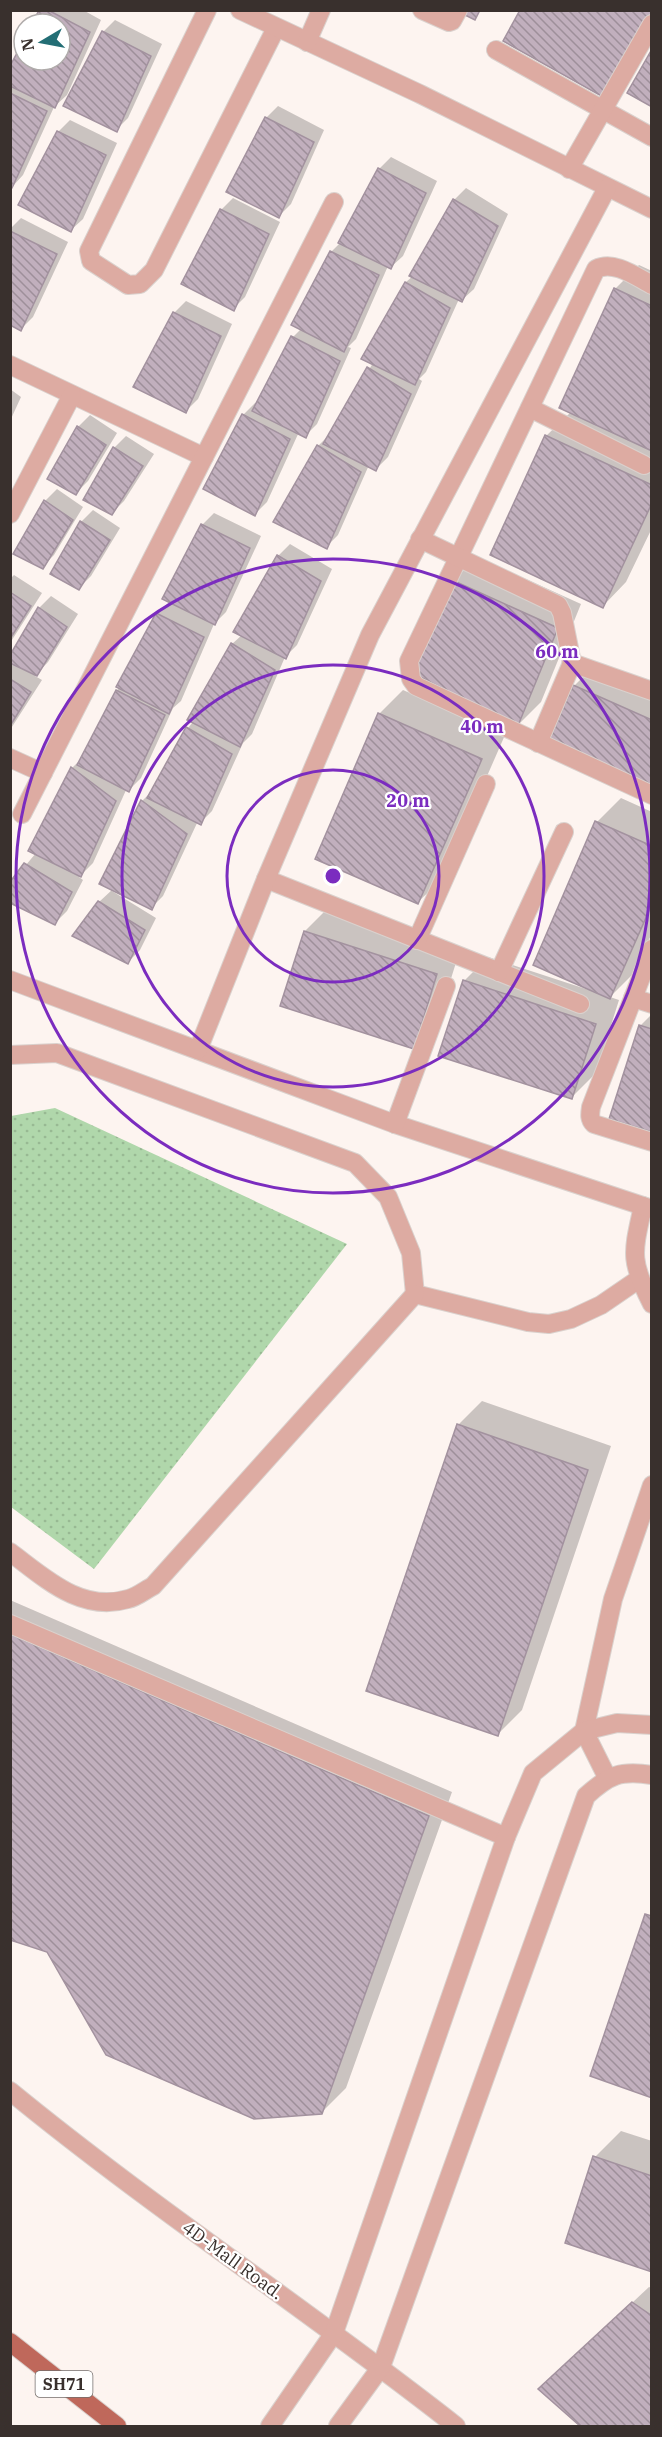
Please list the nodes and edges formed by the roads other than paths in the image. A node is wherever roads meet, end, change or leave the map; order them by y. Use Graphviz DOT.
graph roads {
  1 [pos="207,10"];
  2 [pos="240,10"];
  3 [pos="321,10"];
  4 [pos="422,10"];
  5 [pos="458,10"];
  6 [pos="651,24"];
  7 [pos="276,28"];
  8 [pos="307,42"];
  9 [pos="496,50"];
  10 [pos="603,110"];
  11 [pos="651,137"];
  12 [pos="569,169"];
  13 [pos="607,188"];
  14 [pos="334,202"];
  15 [pos="651,209"];
  16 [pos="651,285"];
  17 [pos="10,365"];
  18 [pos="72,395"];
  19 [pos="530,408"];
  20 [pos="204,457"];
  21 [pos="644,465"];
  22 [pos="10,514"];
  23 [pos="420,539"];
  24 [pos="459,558"];
  25 [pos="572,663"];
  26 [pos="651,691"];
  27 [pos="538,742"];
  28 [pos="10,758"];
  29 [pos="43,773"];
  30 [pos="486,784"];
  31 [pos="651,795"];
  32 [pos="22,814"];
  33 [pos="564,832"];
  34 [pos="266,879"];
  35 [pos="417,940"];
  36 [pos="651,949"];
  37 [pos="499,972"];
  38 [pos="10,980"];
  39 [pos="446,986"];
  40 [pos="633,998"];
  41 [pos="580,1004"];
  42 [pos="651,1004"];
  43 [pos="198,1050"];
  44 [pos="10,1054"];
  45 [pos="395,1124"];
  46 [pos="651,1142"];
  47 [pos="647,1207"];
  48 [pos="639,1279"];
  49 [pos="415,1294"];
  50 [pos="651,1304"];
  51 [pos="651,1487"];
  52 [pos="10,1552"];
  53 [pos="10,1624"];
  54 [pos="651,1725"];
  55 [pos="584,1731"];
  56 [pos="651,1775"];
  57 [pos="607,1777"];
  58 [pos="506,1837"];
  59 [pos="10,2091"];
  60 [pos="334,2333"];
  61 [pos="10,2342"];
  62 [pos="381,2367"];
  63 [pos="117,2427"];
  64 [pos="270,2427"];
  65 [pos="338,2427"];
  66 [pos="456,2427"];
  1 -- 7 [label="street"];
  2 -- 7 [label="street"];
  3 -- 8 [label="street"];
  4 -- 5 [label="street"];
  6 -- 10 [label="street"];
  7 -- 8 [label="street"];
  8 -- 12 [label="street"];
  9 -- 10 [label="street"];
  10 -- 11 [label="street"];
  10 -- 12 [label="street"];
  12 -- 13 [label="street"];
  13 -- 15 [label="street"];
  13 -- 23 [label="street"];
  14 -- 20 [label="street"];
  16 -- 19 [label="street"];
  17 -- 18 [label="street"];
  18 -- 20 [label="street"];
  18 -- 22 [label="street"];
  19 -- 21 [label="street"];
  19 -- 24 [label="street"];
  20 -- 29 [label="street"];
  23 -- 24 [label="street"];
  23 -- 34 [label="street"];
  24 -- 25 [label="street"];
  24 -- 27 [label="street"];
  25 -- 26 [label="street"];
  25 -- 27 [label="street"];
  27 -- 31 [label="street"];
  28 -- 29 [label="street"];
  29 -- 32 [label="street"];
  30 -- 35 [label="street"];
  33 -- 37 [label="street"];
  34 -- 35 [label="street"];
  34 -- 43 [label="street"];
  35 -- 37 [label="street"];
  36 -- 40 [label="street"];
  37 -- 41 [label="street"];
  38 -- 43 [label="street"];
  39 -- 45 [label="street"];
  40 -- 42 [label="street"];
  40 -- 46 [label="street"];
  43 -- 45 [label="street"];
  44 -- 49 [label="street"];
  45 -- 47 [label="street"];
  47 -- 48 [label="street"];
  48 -- 49 [label="street"];
  48 -- 50 [label="street"];
  49 -- 52 [label="street"];
  51 -- 55 [label="street"];
  53 -- 58 [label="street"];
  54 -- 55 [label="street"];
  55 -- 57 [label="street"];
  55 -- 58 [label="street"];
  56 -- 57 [label="street"];
  57 -- 62 [label="street"];
  58 -- 60 [label="street"];
  59 -- 60 [label="street, 4D-Mall Road."];
  60 -- 62 [label="street, 4D-Mall Road."];
  60 -- 64 [label="street"];
  61 -- 63 [label="main road, SH71"];
  62 -- 65 [label="street"];
  62 -- 66 [label="street, 4D-Mall Road."];
}
